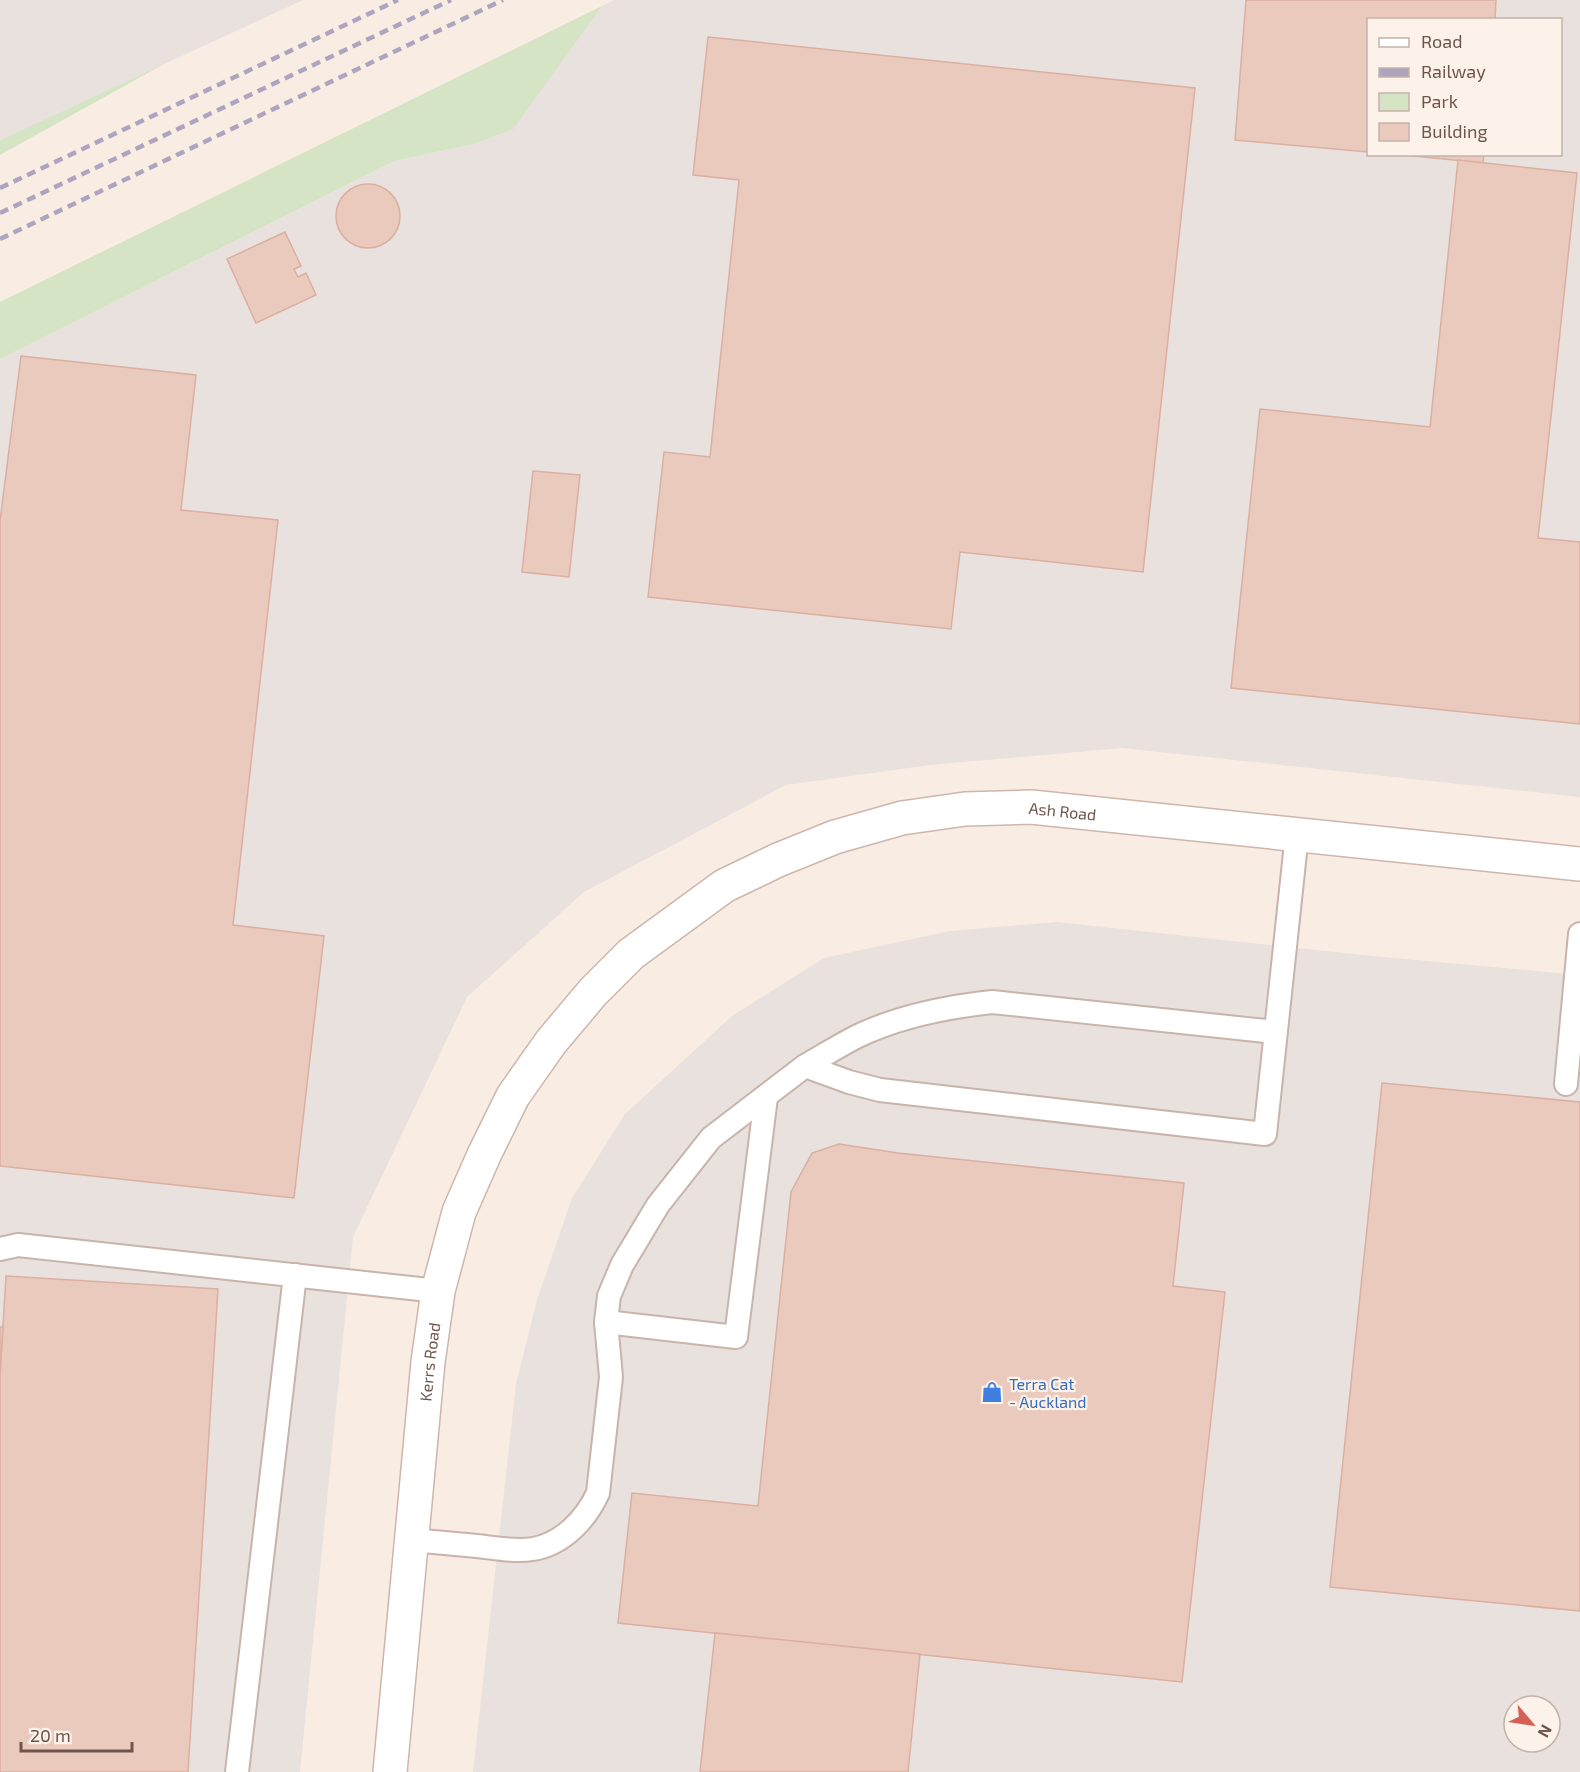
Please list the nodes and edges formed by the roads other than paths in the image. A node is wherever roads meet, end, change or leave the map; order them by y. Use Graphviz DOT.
graph roads {
  1 [pos="1297,834"];
  2 [pos="1580,864"];
  3 [pos="1580,934"];
  4 [pos="593,992"];
  5 [pos="1275,1032"];
  6 [pos="805,1066"];
  7 [pos="1566,1084"];
  8 [pos="766,1097"];
  9 [pos="0,1249"];
  10 [pos="295,1275"];
  11 [pos="438,1291"];
  12 [pos="606,1322"];
  13 [pos="412,1540"];
  14 [pos="237,1772"];
  15 [pos="390,1772"];
  1 -- 2 [label="main road, Ash Road"];
  1 -- 4 [label="main road, Ash Road"];
  1 -- 5 [label="lane"];
  3 -- 7 [label="lane"];
  4 -- 11 [label="main road, Kerrs Road"];
  5 -- 6 [label="lane"];
  5 -- 6 [label="lane"];
  6 -- 8 [label="lane"];
  8 -- 12 [label="lane"];
  8 -- 12 [label="lane"];
  9 -- 10 [label="lane"];
  10 -- 11 [label="lane"];
  10 -- 14 [label="lane"];
  11 -- 13 [label="main road, Kerrs Road"];
  12 -- 13 [label="lane"];
  13 -- 15 [label="main road, Kerrs Road"];
}
